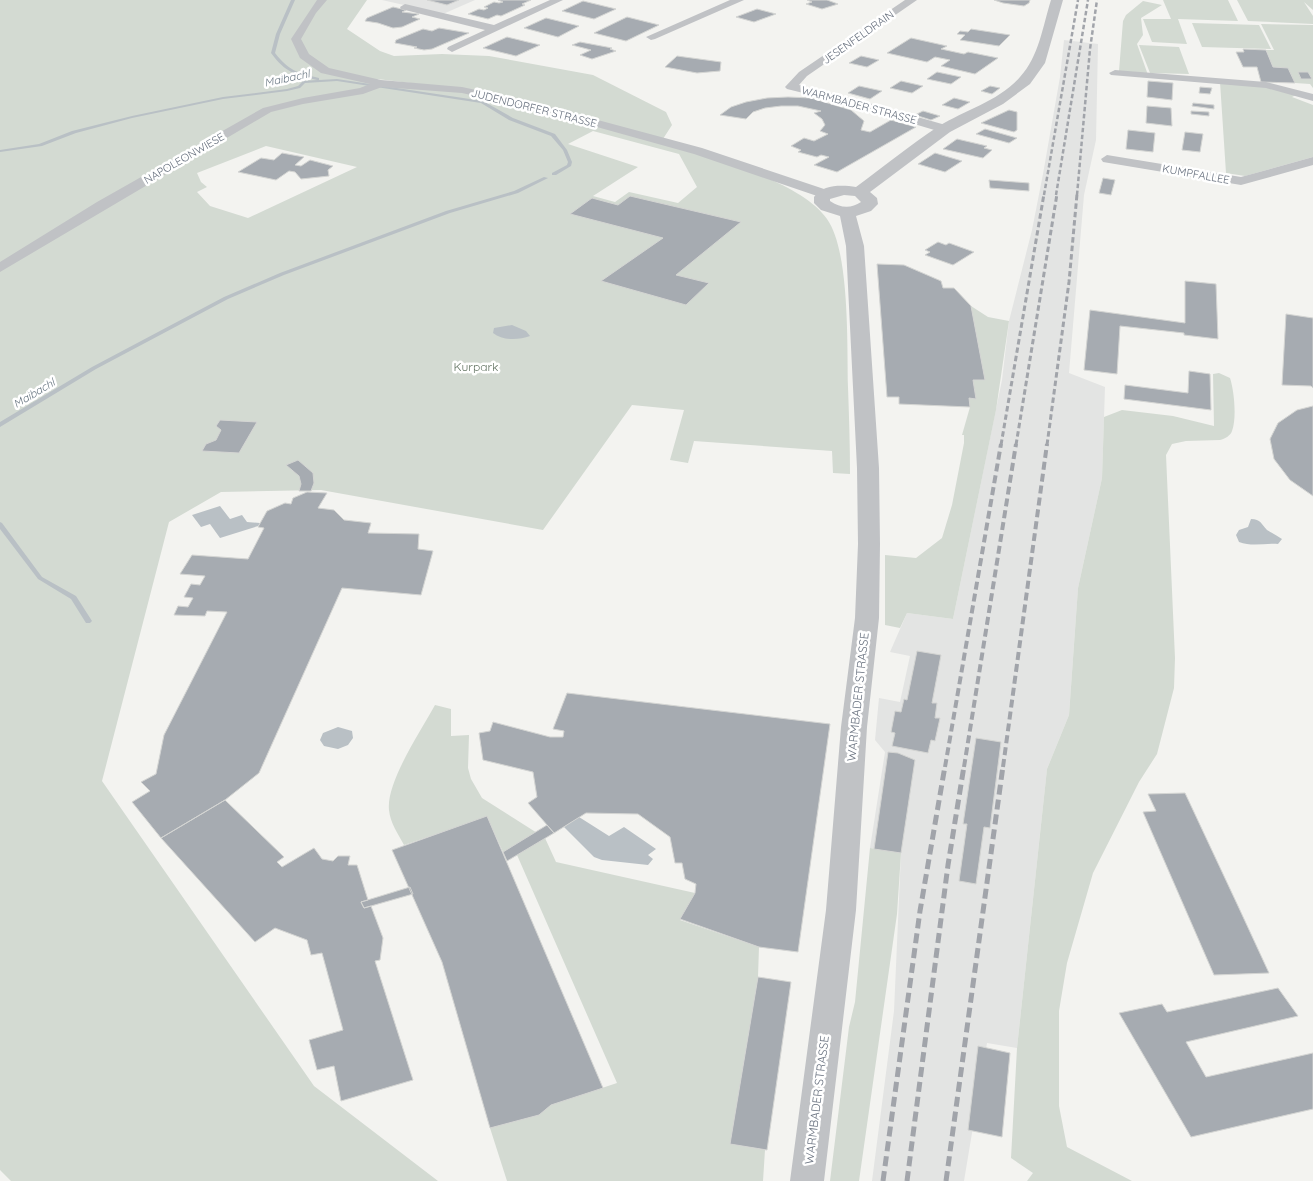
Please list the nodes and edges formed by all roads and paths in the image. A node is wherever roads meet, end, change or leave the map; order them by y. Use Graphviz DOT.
graph roads {
  1 [pos="322,0"];
  2 [pos="558,0"];
  3 [pos="739,0"];
  4 [pos="912,0"];
  5 [pos="1057,0"];
  6 [pos="405,7"];
  7 [pos="496,29"];
  8 [pos="651,37"];
  9 [pos="452,49"];
  10 [pos="1115,73"];
  11 [pos="804,74"];
  12 [pos="376,86"];
  13 [pos="1313,98"];
  14 [pos="945,129"];
  15 [pos="1107,159"];
  16 [pos="1313,161"];
  17 [pos="859,192"];
  18 [pos="826,194"];
  19 [pos="847,212"];
  20 [pos="0,268"];
  21 [pos="807,1181"];
  1 -- 12 [label="street, JUDENDORFER STRASSE"];
  2 -- 7 [label="street"];
  3 -- 8 [label="street"];
  4 -- 11 [label="street, JESENFELDRAIN"];
  5 -- 14 [label="street"];
  6 -- 7 [label="street"];
  7 -- 9 [label="street"];
  10 -- 13 [label="street"];
  11 -- 14 [label="street, WARMBADER STRASSE"];
  12 -- 18 [label="street, JUDENDORFER STRASSE"];
  12 -- 20 [label="street, NAPOLEONWIESE"];
  14 -- 17 [label="street"];
  15 -- 16 [label="street, KUMPFALLEE"];
  17 -- 18 [label="street"];
  17 -- 19 [label="street"];
  18 -- 19 [label="street"];
  19 -- 21 [label="street, WARMBADER STRASSE"];
}
